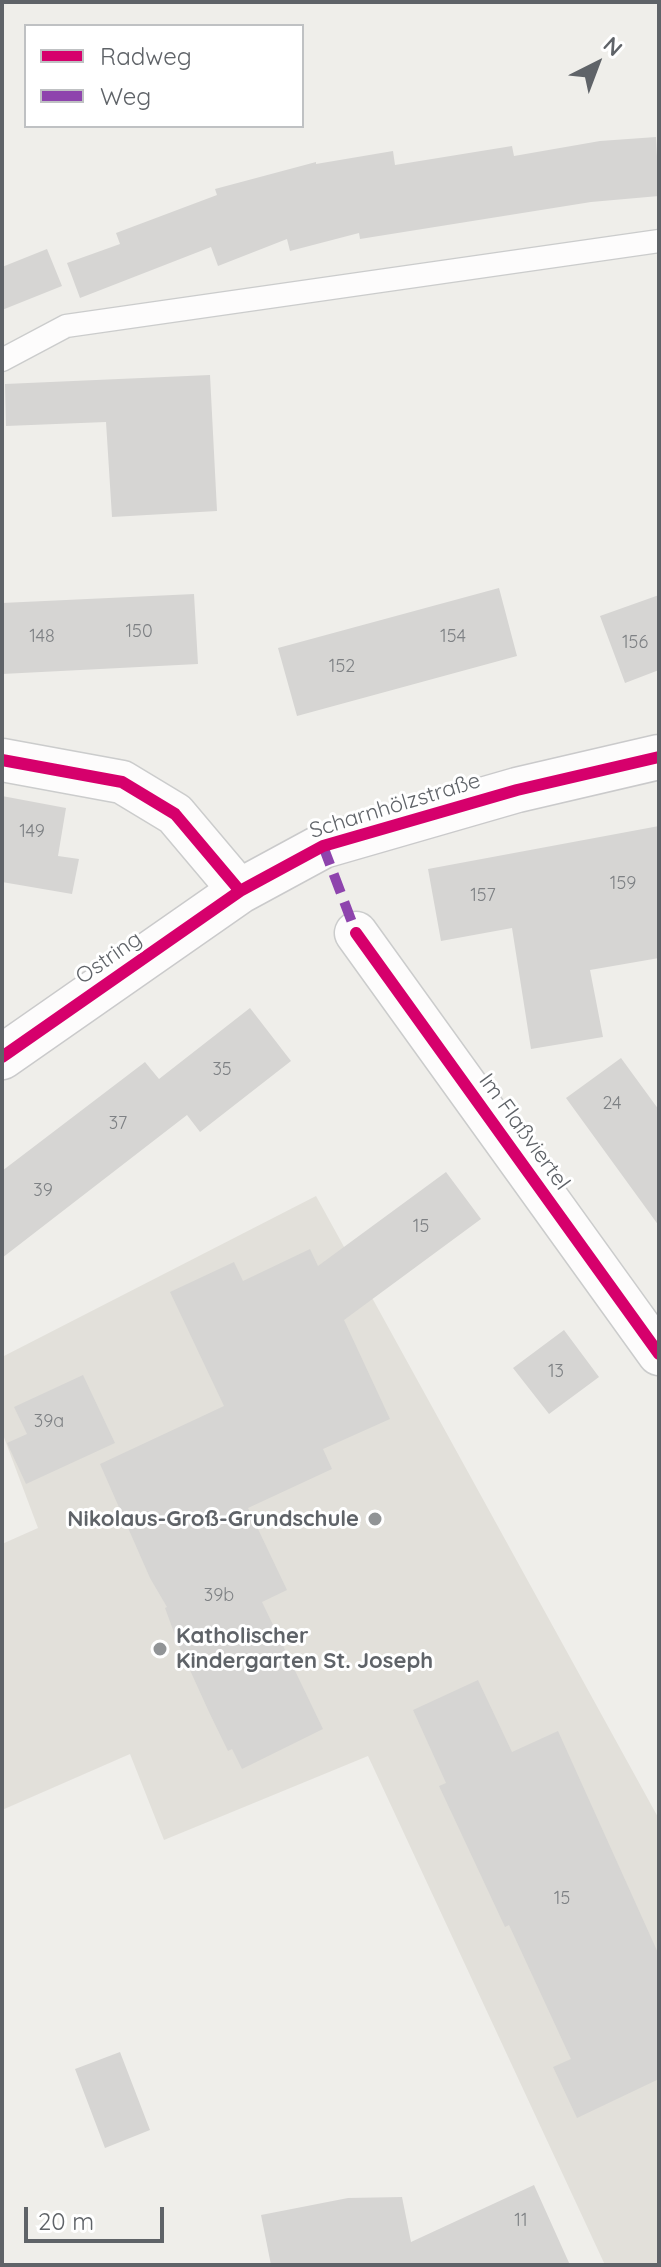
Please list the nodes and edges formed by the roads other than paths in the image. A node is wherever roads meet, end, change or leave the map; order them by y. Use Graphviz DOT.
graph roads {
  1 [pos="659,241"];
  2 [pos="2,360"];
  3 [pos="659,757"];
  4 [pos="2,760"];
  5 [pos="240,891"];
  6 [pos="356,933"];
  7 [pos="2,1057"];
  8 [pos="659,1354"];
  1 -- 2 [label="lane"];
  3 -- 5 [label="main road, Scharnhölzstraße"];
  4 -- 5 [label="street"];
  5 -- 7 [label="main road, Ostring"];
  6 -- 8 [label="street, Im Flaßviertel"];
}
